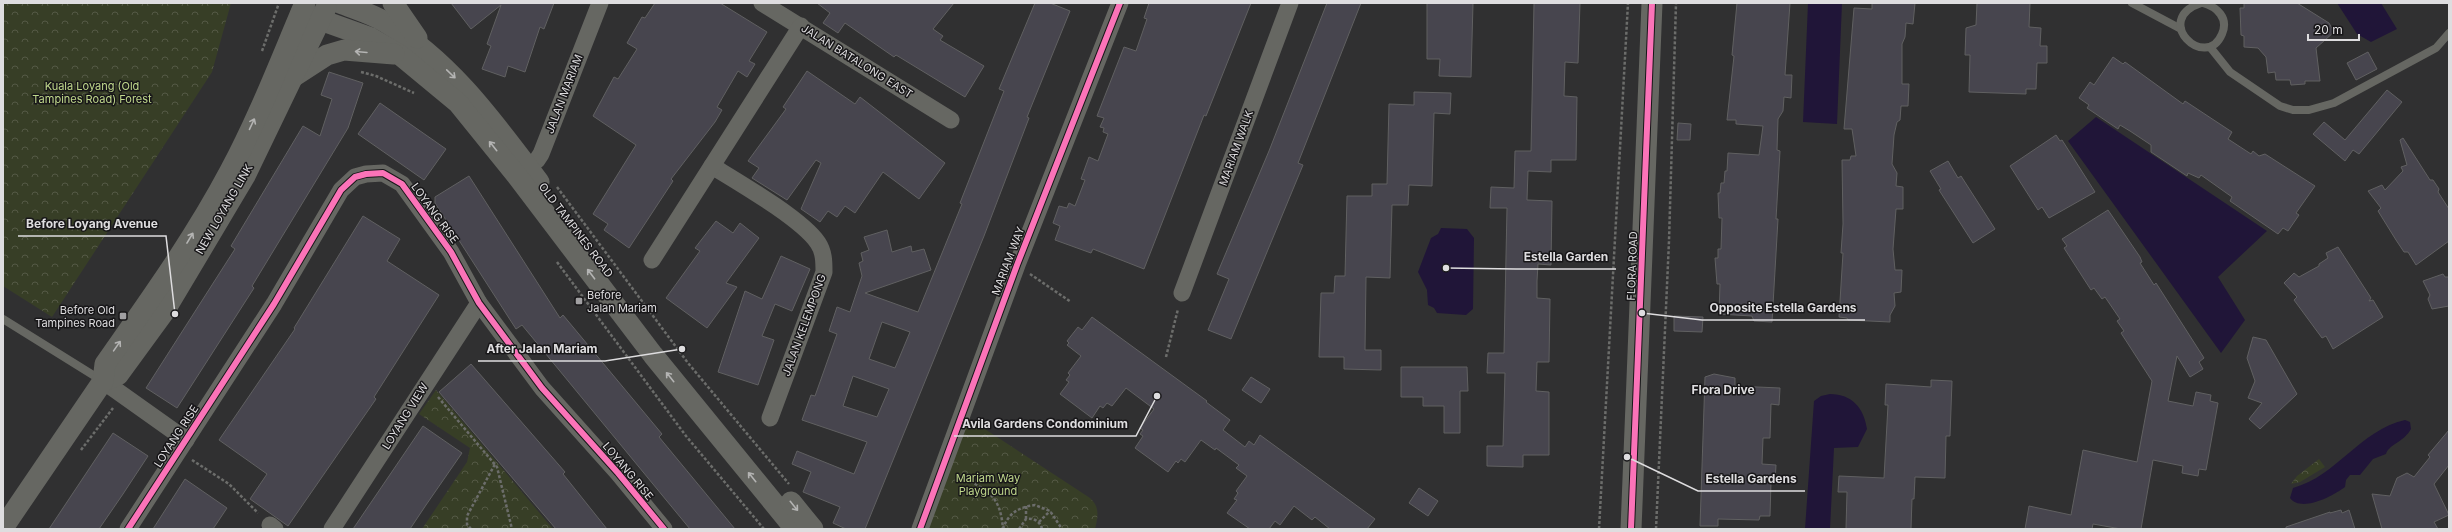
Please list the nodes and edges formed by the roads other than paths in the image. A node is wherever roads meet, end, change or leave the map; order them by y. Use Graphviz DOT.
graph roads {
  1 [pos="340,3"];
  2 [pos="393,3"];
  3 [pos="600,3"];
  4 [pos="762,3"];
  5 [pos="1120,3"];
  6 [pos="1290,3"];
  7 [pos="1652,3"];
  8 [pos="2132,3"];
  9 [pos="2202,3"];
  10 [pos="2215,5"];
  11 [pos="303,8"];
  12 [pos="324,11"];
  13 [pos="801,26"];
  14 [pos="2181,29"];
  15 [pos="2449,33"];
  16 [pos="423,47"];
  17 [pos="2210,47"];
  18 [pos="400,55"];
  19 [pos="293,77"];
  20 [pos="951,120"];
  21 [pos="712,166"];
  22 [pos="523,172"];
  23 [pos="652,260"];
  24 [pos="1182,293"];
  25 [pos="479,303"];
  26 [pos="3,319"];
  27 [pos="103,381"];
  28 [pos="770,418"];
  29 [pos="185,450"];
  30 [pos="5,521"];
  31 [pos="128,529"];
  32 [pos="332,529"];
  33 [pos="664,529"];
  34 [pos="795,529"];
  35 [pos="813,529"];
  36 [pos="920,529"];
  37 [pos="1631,529"];
  1 -- 16 [label="street, OLD TAMPINES ROAD"];
  2 -- 16 [label="street"];
  3 -- 22 [label="street, JALAN MARIAM"];
  4 -- 13 [label="street, JALAN BATALONG EAST"];
  5 -- 36 [label="street, MARIAM WAY"];
  6 -- 24 [label="street, MARIAM WALK"];
  7 -- 37 [label="street, FLORA ROAD"];
  8 -- 14 [label="lane"];
  9 -- 10 [label="lane"];
  9 -- 14 [label="lane"];
  10 -- 17 [label="lane"];
  11 -- 12 [label="street, OLD TAMPINES ROAD"];
  27 -- 11 [label="street, NEW LOYANG LINK, one-way"];
  12 -- 18 [label="street, OLD TAMPINES ROAD"];
  12 -- 19 [label="street, NEW LOYANG LINK"];
  13 -- 20 [label="street, JALAN BATALONG EAST"];
  13 -- 21 [label="street"];
  14 -- 17 [label="lane"];
  15 -- 17 [label="lane"];
  16 -- 22 [label="street, OLD TAMPINES ROAD, one-way"];
  18 -- 19 [label="street, one-way"];
  22 -- 18 [label="street, OLD TAMPINES ROAD, one-way"];
  19 -- 27 [label="street, NEW LOYANG LINK"];
  21 -- 23 [label="street"];
  21 -- 28 [label="street, JALAN KELEMPONG"];
  34 -- 22 [label="street, OLD TAMPINES ROAD, one-way"];
  22 -- 35 [label="street, OLD TAMPINES ROAD, one-way"];
  25 -- 29 [label="street, LOYANG RISE"];
  25 -- 32 [label="street, LOYANG VIEW"];
  25 -- 33 [label="street, LOYANG RISE"];
  26 -- 27 [label="lane"];
  27 -- 29 [label="street, LOYANG RISE"];
  27 -- 30 [label="street, NEW LOYANG LINK"];
  29 -- 31 [label="street, LOYANG RISE"];
}
